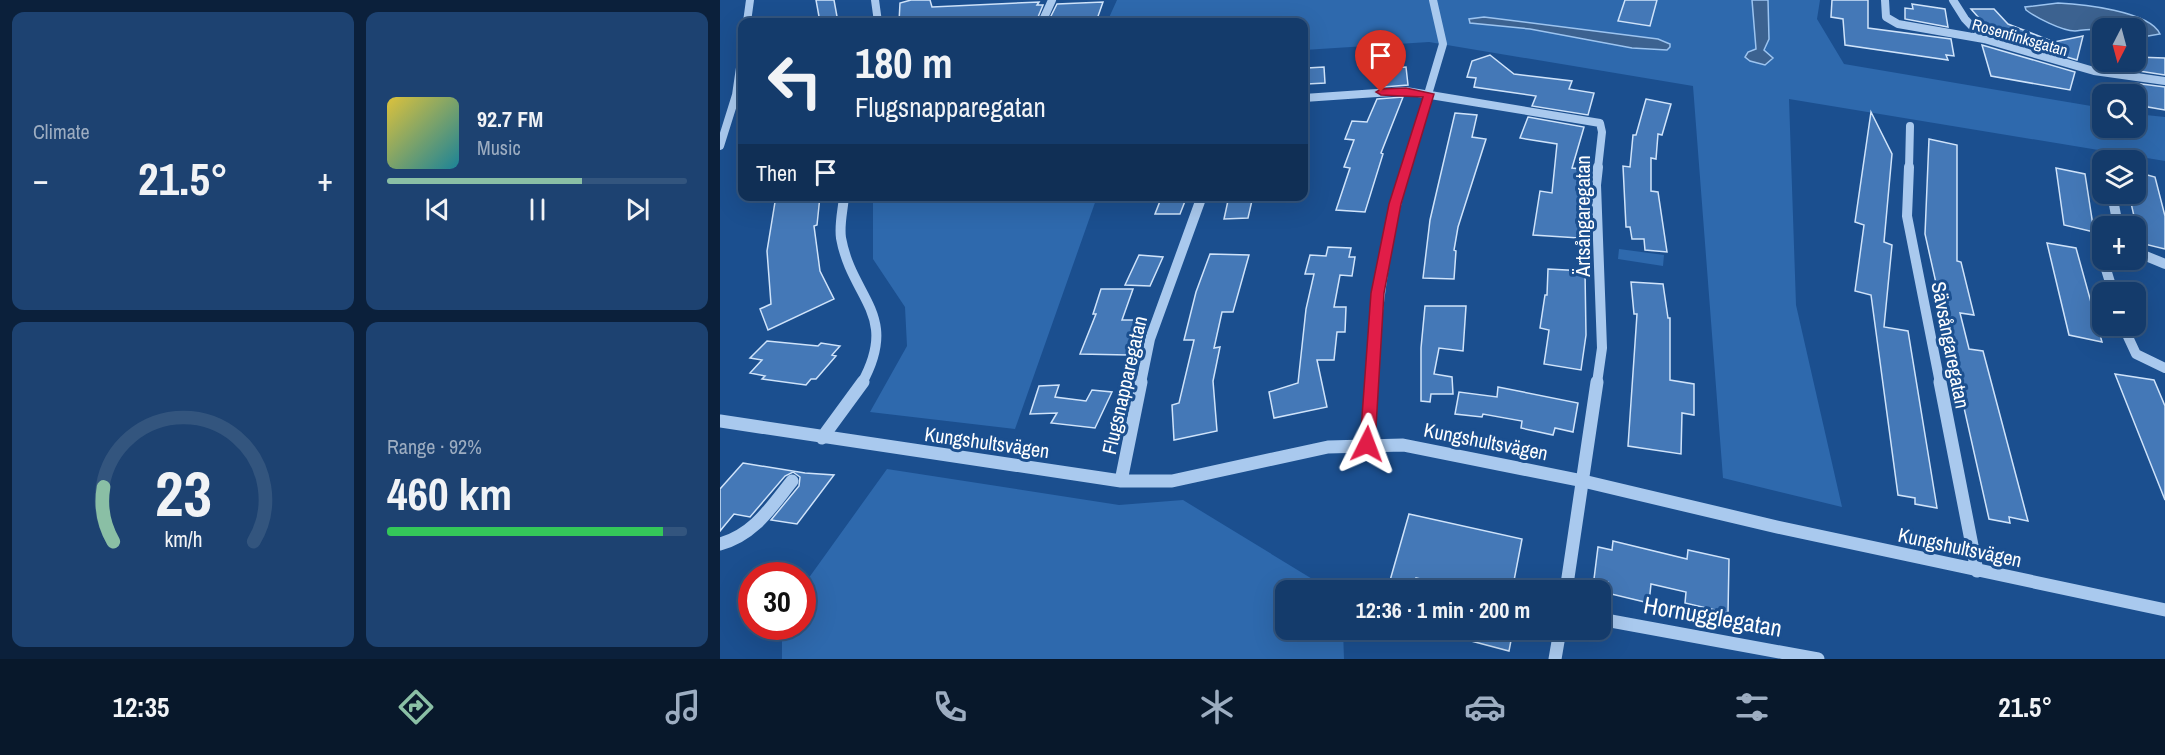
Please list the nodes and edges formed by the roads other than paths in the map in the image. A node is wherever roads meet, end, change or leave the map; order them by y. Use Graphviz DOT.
graph roads {
  1 [pos="750,0"];
  2 [pos="875,0"];
  3 [pos="1052,0"];
  4 [pos="1434,0"];
  5 [pos="1885,0"];
  6 [pos="1953,0"];
  7 [pos="748,18"];
  8 [pos="877,18"];
  9 [pos="1044,18"];
  10 [pos="1984,39"];
  11 [pos="2165,81"];
  12 [pos="738,91"];
  13 [pos="1429,94"];
  14 [pos="1308,98"];
  15 [pos="1910,126"];
  16 [pos="720,146"];
  17 [pos="844,201"];
  18 [pos="1200,201"];
  19 [pos="2146,256"];
  20 [pos="2165,264"];
  21 [pos="2126,336"];
  22 [pos="2165,368"];
  23 [pos="720,421"];
  24 [pos="822,438"];
  25 [pos="1367,444"];
  26 [pos="792,481"];
  27 [pos="1121,481"];
  28 [pos="1583,481"];
  29 [pos="720,544"];
  30 [pos="1977,571"];
  31 [pos="1568,580"];
  32 [pos="2165,610"];
  33 [pos="1611,622"];
  34 [pos="1558,640"];
  35 [pos="1781,654"];
  36 [pos="1555,659"];
  37 [pos="1818,659"];
  1 -- 7 [label="street"];
  2 -- 8 [label="street"];
  3 -- 9 [label="street"];
  4 -- 13 [label="street"];
  5 -- 10 [label="street, Rosenfinksgatan"];
  6 -- 10 [label="street"];
  10 -- 11 [label="street, Rosenfinksgatan"];
  12 -- 16 [label="street"];
  13 -- 14 [label="street"];
  13 -- 25 [label="street"];
  13 -- 28 [label="street, Ärtsångaregatan"];
  15 -- 30 [label="street, Sävsångaregatan"];
  17 -- 24 [label="street"];
  18 -- 27 [label="street, Flugsnapparegatan"];
  19 -- 20 [label="street"];
  21 -- 22 [label="street"];
  23 -- 24 [label="street, Kungshultsvägen"];
  24 -- 27 [label="street, Kungshultsvägen"];
  25 -- 27 [label="street, Kungshultsvägen"];
  25 -- 28 [label="street, Kungshultsvägen"];
  26 -- 29 [label="street"];
  28 -- 30 [label="street, Kungshultsvägen"];
  28 -- 31 [label="street"];
  30 -- 32 [label="street, Kungshultsvägen"];
  33 -- 35 [label="street, Hornugglegatan"];
  34 -- 36 [label="street"];
  35 -- 37 [label="street, Hornugglegatan"];
}
